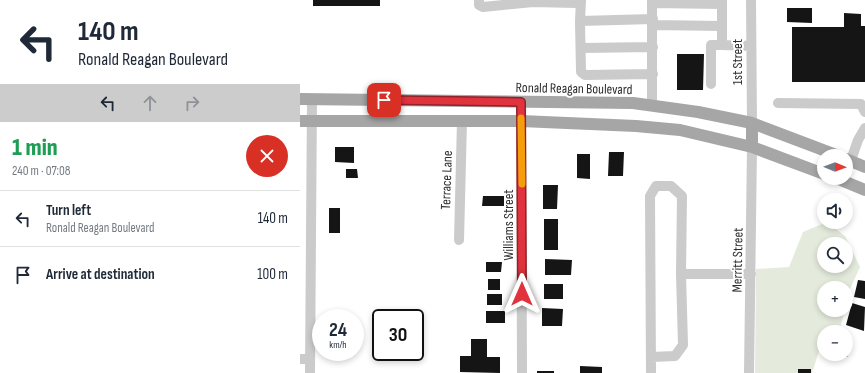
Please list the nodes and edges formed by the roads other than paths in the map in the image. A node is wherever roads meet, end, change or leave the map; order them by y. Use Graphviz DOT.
graph roads {
  1 [pos="751,0"];
  2 [pos="581,1"];
  3 [pos="652,1"];
  4 [pos="512,2"];
  5 [pos="722,2"];
  6 [pos="479,3"];
  7 [pos="580,21"];
  8 [pos="653,22"];
  9 [pos="722,26"];
  10 [pos="722,45"];
  11 [pos="751,46"];
  12 [pos="653,47"];
  13 [pos="581,48"];
  14 [pos="653,74"];
  15 [pos="711,84"];
  16 [pos="306,99"];
  17 [pos="521,102"];
  18 [pos="778,103"];
  19 [pos="652,105"];
  20 [pos="865,112"];
  21 [pos="306,121"];
  22 [pos="462,121"];
  23 [pos="521,122"];
  24 [pos="752,123"];
  25 [pos="865,128"];
  26 [pos="752,147"];
  27 [pos="821,149"];
  28 [pos="852,149"];
  29 [pos="853,162"];
  30 [pos="865,167"];
  31 [pos="817,171"];
  32 [pos="853,185"];
  33 [pos="865,190"];
  34 [pos="459,240"];
  35 [pos="681,274"];
  36 [pos="751,274"];
  37 [pos="651,356"];
  38 [pos="305,359"];
  39 [pos="310,373"];
  40 [pos="522,373"];
  41 [pos="651,373"];
  42 [pos="749,373"];
  1 -- 11 [label="street, 1st Street"];
  2 -- 4 [label="street"];
  2 -- 7 [label="street"];
  3 -- 5 [label="street"];
  3 -- 8 [label="street"];
  4 -- 6 [label="street"];
  5 -- 9 [label="street"];
  7 -- 8 [label="street"];
  7 -- 13 [label="street"];
  8 -- 9 [label="street"];
  8 -- 12 [label="street"];
  9 -- 10 [label="street"];
  10 -- 11 [label="street"];
  10 -- 15 [label="street"];
  11 -- 24 [label="street, 1st Street"];
  12 -- 13 [label="street"];
  12 -- 14 [label="street"];
  13 -- 14 [label="street"];
  14 -- 19 [label="street"];
  16 -- 17 [label="main road, Ronald Reagan Boulevard"];
  16 -- 21 [label="street"];
  17 -- 19 [label="main road, Ronald Reagan Boulevard"];
  17 -- 23 [label="street, Williams Street"];
  18 -- 20 [label="street"];
  19 -- 24 [label="main road, Ronald Reagan Boulevard"];
  21 -- 22 [label="main road"];
  21 -- 38 [label="street"];
  22 -- 23 [label="main road"];
  22 -- 34 [label="street, Terrace Lane"];
  23 -- 26 [label="main road"];
  23 -- 40 [label="street, Williams Street"];
  24 -- 26 [label="main road"];
  24 -- 27 [label="main road, Ronald Reagan Boulevard"];
  25 -- 28 [label="street"];
  26 -- 31 [label="main road"];
  26 -- 36 [label="street, Merritt Street"];
  29 -- 30 [label="main road, Ronald Reagan Boulevard"];
  32 -- 33 [label="main road"];
  35 -- 36 [label="street"];
  35 -- 37 [label="street"];
  35 -- 37 [label="street"];
  36 -- 42 [label="street, Merritt Street"];
  37 -- 41 [label="street"];
  38 -- 39 [label="street"];
}
